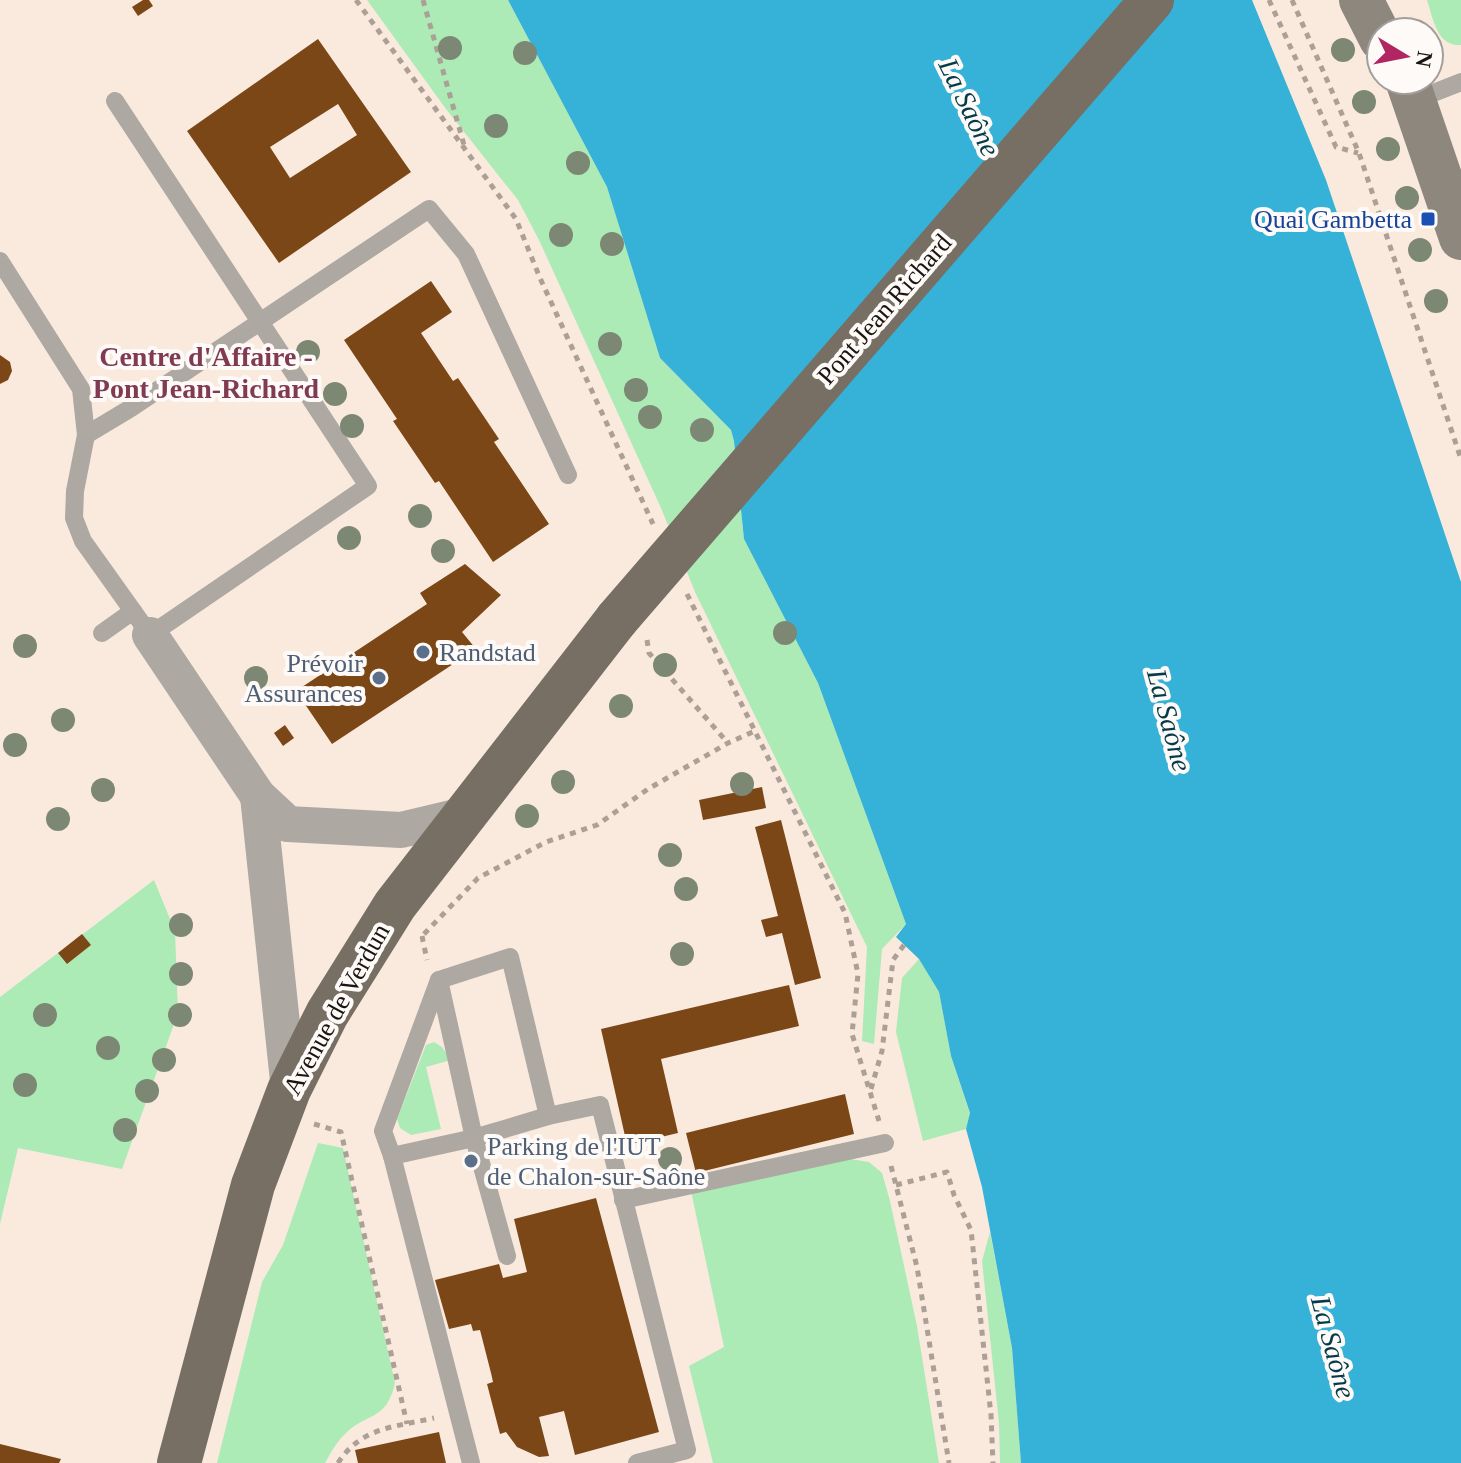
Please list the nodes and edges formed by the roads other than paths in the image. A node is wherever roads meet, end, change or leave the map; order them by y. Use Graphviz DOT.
graph roads {
  1 [pos="1152,0"];
  2 [pos="1410,96"];
  3 [pos="115,101"];
  4 [pos="1461,238"];
  5 [pos="0,261"];
  6 [pos="260,322"];
  7 [pos="86,435"];
  8 [pos="568,475"];
  9 [pos="141,623"];
  10 [pos="632,629"];
  11 [pos="102,633"];
  12 [pos="258,796"];
  13 [pos="464,815"];
  14 [pos="439,980"];
  15 [pos="295,1105"];
  16 [pos="548,1116"];
  17 [pos="474,1138"];
  18 [pos="885,1143"];
  19 [pos="392,1156"];
  20 [pos="623,1200"];
  21 [pos="507,1256"];
  22 [pos="179,1463"];
  23 [pos="471,1463"];
  24 [pos="637,1463"];
  1 -- 10 [label="main road, Pont Jean Richard, bridge"];
  2 -- 4 [label="main road"];
  3 -- 6 [label="lane"];
  5 -- 7 [label="lane"];
  6 -- 7 [label="lane"];
  6 -- 8 [label="lane"];
  6 -- 9 [label="lane"];
  7 -- 9 [label="lane"];
  9 -- 11 [label="lane"];
  9 -- 12 [label="street"];
  10 -- 13 [label="main road, Avenue de Verdun"];
  12 -- 13 [label="street"];
  12 -- 15 [label="street"];
  13 -- 15 [label="main road, Avenue de Verdun"];
  14 -- 16 [label="lane"];
  14 -- 17 [label="lane"];
  14 -- 19 [label="lane"];
  15 -- 22 [label="main road, Avenue de Verdun"];
  16 -- 17 [label="lane"];
  16 -- 20 [label="lane"];
  17 -- 19 [label="lane"];
  17 -- 21 [label="lane"];
  18 -- 20 [label="lane"];
  19 -- 23 [label="lane"];
  20 -- 24 [label="lane"];
}
